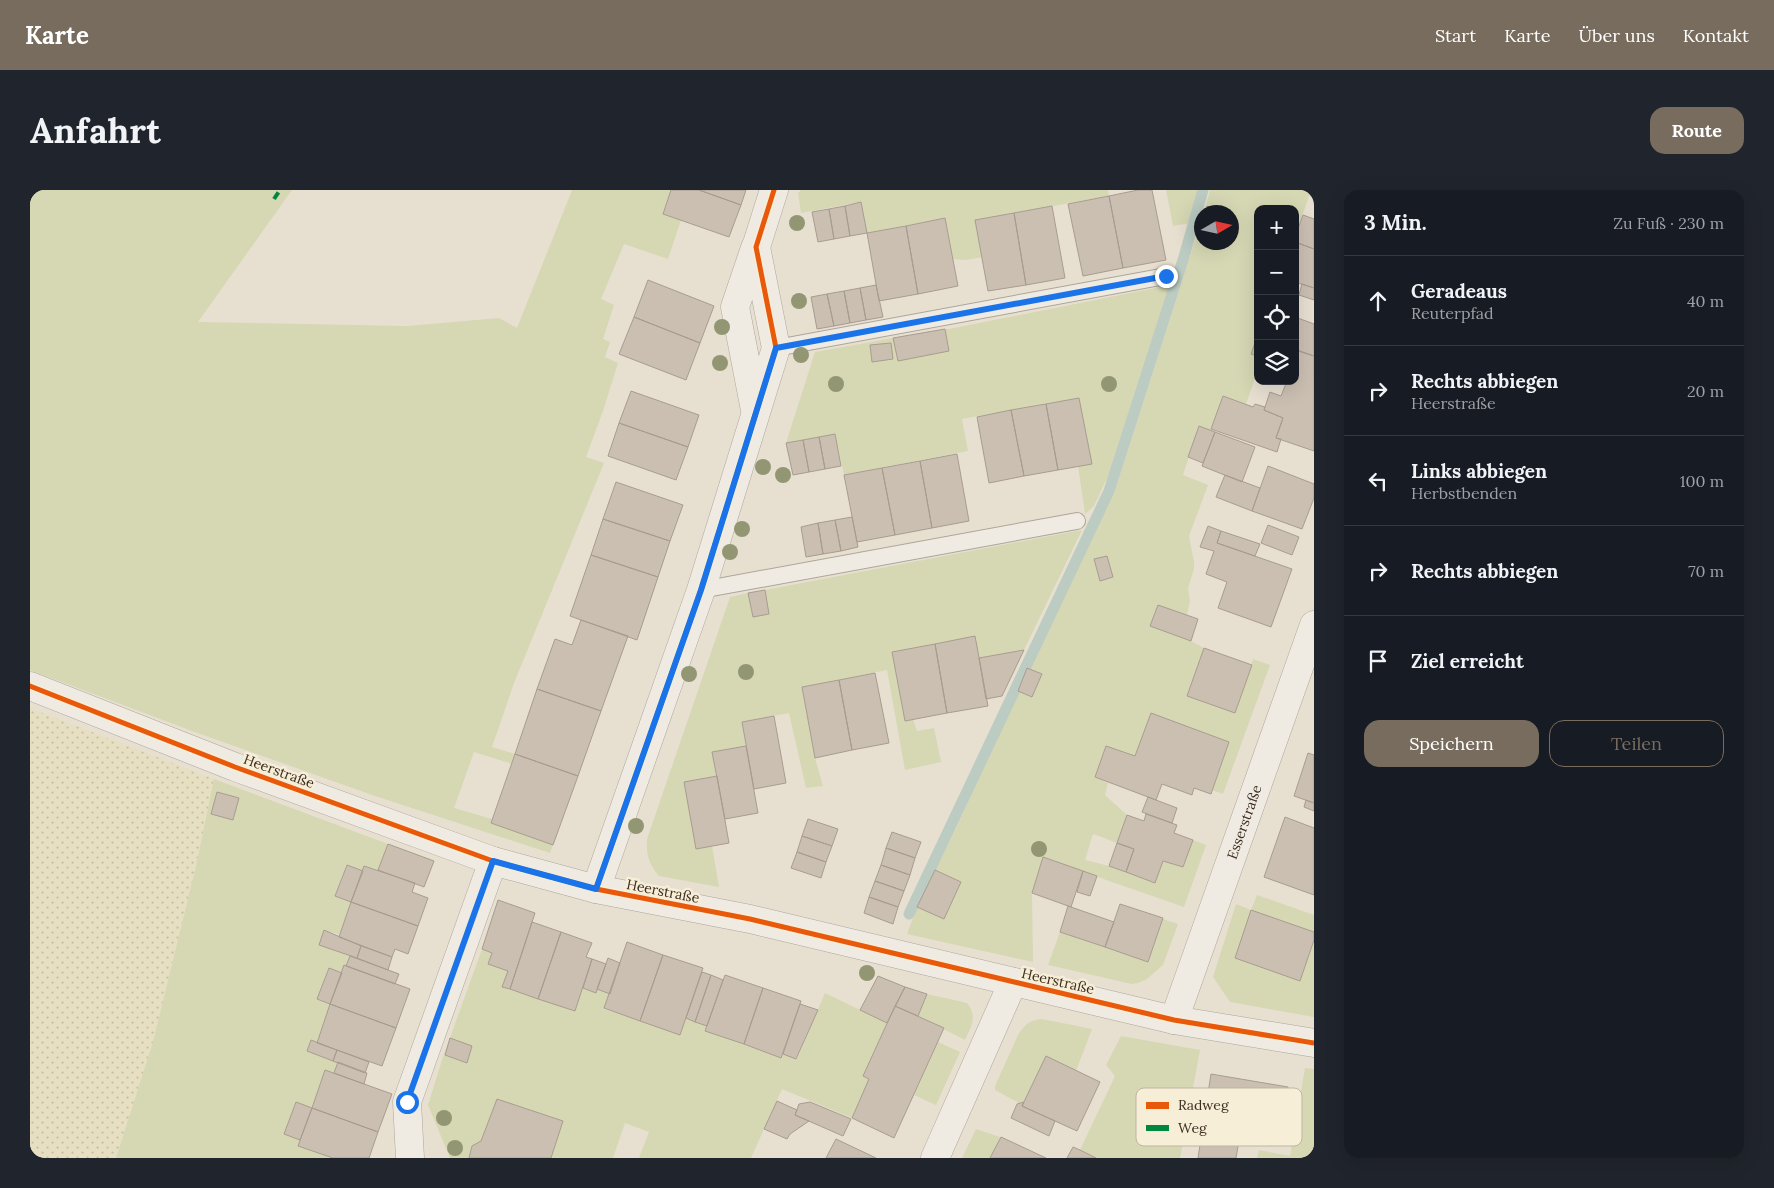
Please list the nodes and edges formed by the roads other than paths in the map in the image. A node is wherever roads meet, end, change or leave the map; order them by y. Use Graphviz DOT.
graph roads {
  1 [pos="774,190"];
  2 [pos="756,247"];
  3 [pos="1166,276"];
  4 [pos="776,348"];
  5 [pos="756,414"];
  6 [pos="1077,521"];
  7 [pos="701,590"];
  8 [pos="1314,625"];
  9 [pos="30,686"];
  10 [pos="493,861"];
  11 [pos="596,889"];
  12 [pos="1012,982"];
  13 [pos="1174,1020"];
  14 [pos="1314,1043"];
  15 [pos="410,1158"];
  16 [pos="935,1158"];
  1 -- 2 [label="street"];
  2 -- 4 [label="street"];
  2 -- 5 [label="street"];
  3 -- 4 [label="lane"];
  4 -- 5 [label="street"];
  5 -- 7 [label="street"];
  6 -- 7 [label="lane"];
  7 -- 11 [label="street"];
  8 -- 13 [label="street, Esserstraße"];
  9 -- 10 [label="street, Heerstraße"];
  10 -- 11 [label="street, Heerstraße"];
  10 -- 15 [label="street"];
  11 -- 12 [label="street, Heerstraße"];
  12 -- 13 [label="street, Heerstraße"];
  12 -- 16 [label="street"];
  13 -- 14 [label="street, Heerstraße"];
}
